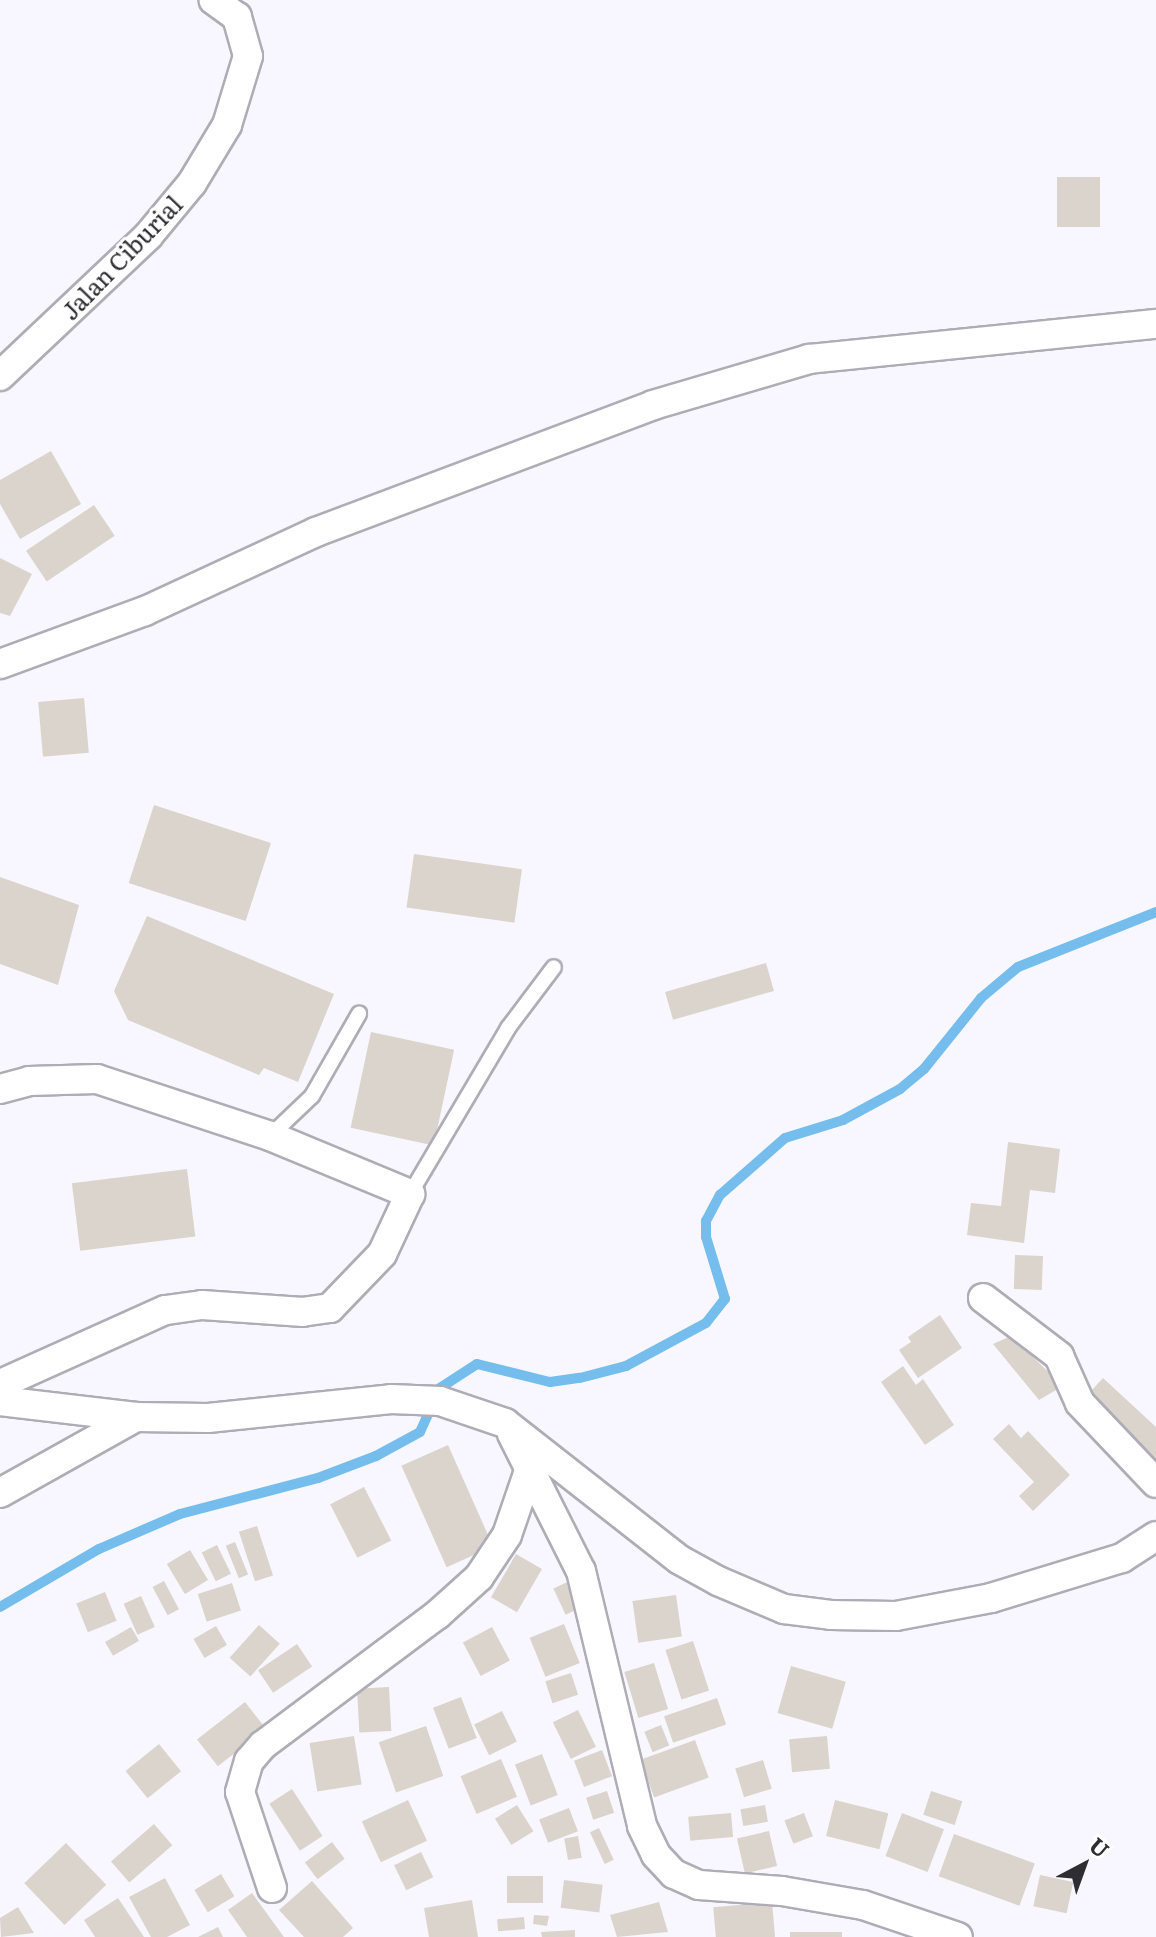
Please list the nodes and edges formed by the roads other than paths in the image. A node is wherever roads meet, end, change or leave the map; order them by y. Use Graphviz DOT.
graph roads {
  1 [pos="214,0"];
  2 [pos="1156,324"];
  3 [pos="0,376"];
  4 [pos="0,664"];
  5 [pos="554,967"];
  6 [pos="359,1014"];
  7 [pos="0,1089"];
  8 [pos="270,1136"];
  9 [pos="410,1194"];
  10 [pos="983,1298"];
  11 [pos="0,1384"];
  12 [pos="0,1401"];
  13 [pos="136,1417"];
  14 [pos="505,1423"];
  15 [pos="531,1465"];
  16 [pos="1156,1483"];
  17 [pos="0,1493"];
  18 [pos="1156,1536"];
  19 [pos="272,1888"];
  20 [pos="958,1937"];
  1 -- 3 [label="street, Jalan Ciburial"];
  2 -- 4 [label="street"];
  5 -- 9 [label="lane"];
  6 -- 8 [label="lane"];
  7 -- 8 [label="street"];
  8 -- 9 [label="street"];
  9 -- 11 [label="street"];
  10 -- 16 [label="street"];
  12 -- 13 [label="street"];
  13 -- 14 [label="street"];
  13 -- 17 [label="street"];
  14 -- 15 [label="street"];
  14 -- 18 [label="street"];
  15 -- 19 [label="street"];
  15 -- 20 [label="street"];
}
